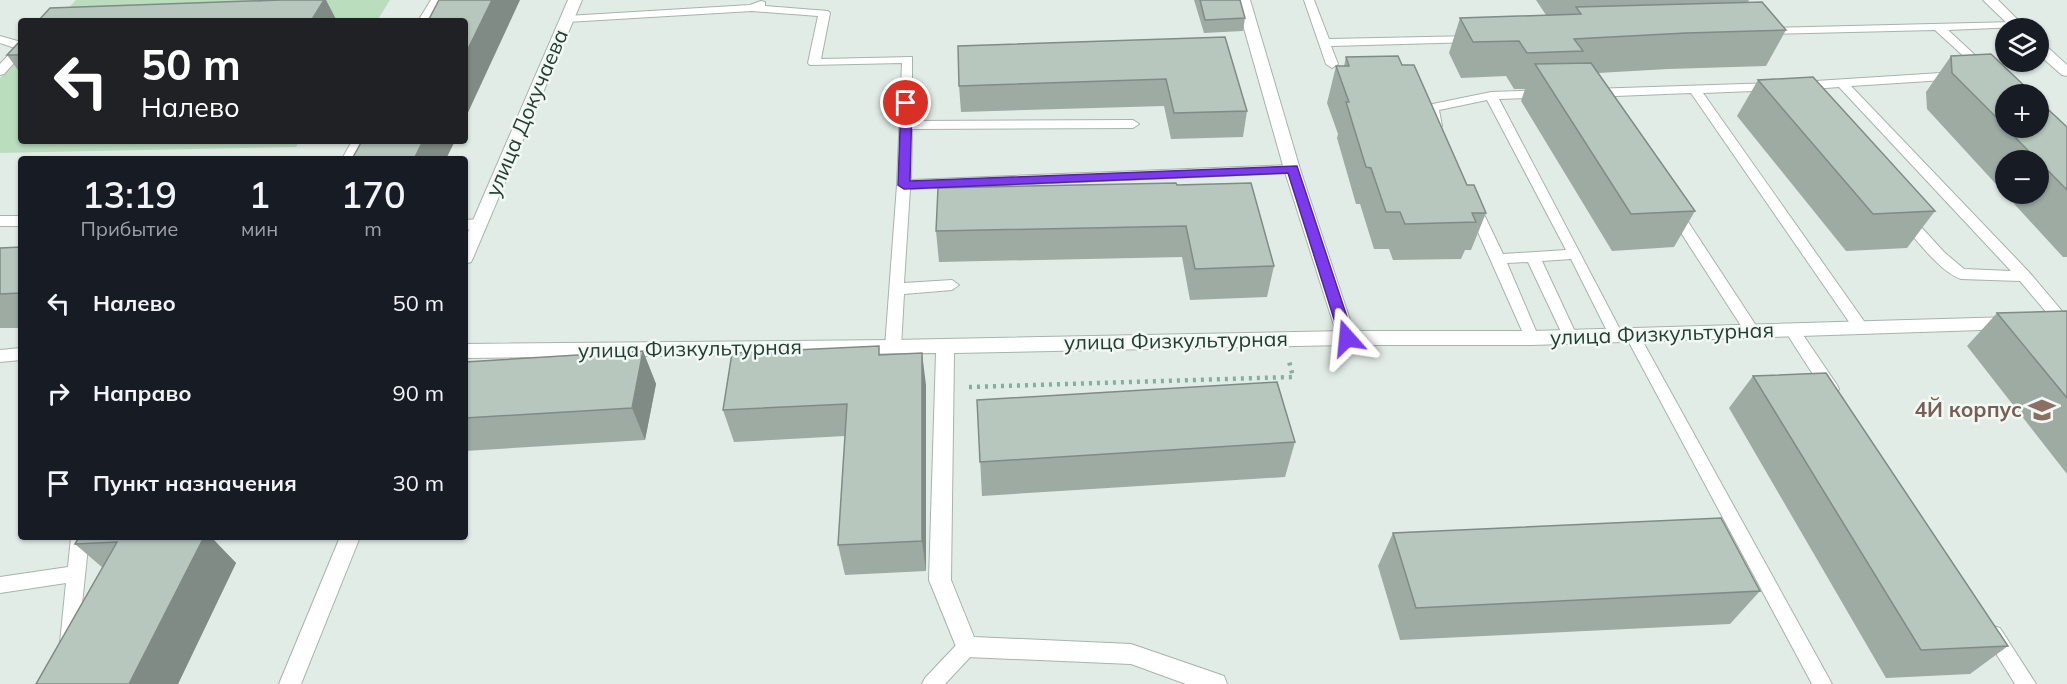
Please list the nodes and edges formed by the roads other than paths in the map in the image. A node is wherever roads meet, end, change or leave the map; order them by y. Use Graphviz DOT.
graph roads {
  1 [pos="436,0"];
  2 [pos="575,0"];
  3 [pos="768,0"];
  4 [pos="1243,0"];
  5 [pos="1310,0"];
  6 [pos="1990,0"];
  7 [pos="752,8"];
  8 [pos="426,18"];
  9 [pos="2008,18"];
  10 [pos="567,19"];
  11 [pos="1938,27"];
  12 [pos="1995,27"];
  13 [pos="1750,32"];
  14 [pos="1490,38"];
  15 [pos="0,39"];
  16 [pos="1325,43"];
  17 [pos="18,46"];
  18 [pos="18,50"];
  19 [pos="2049,56"];
  20 [pos="1332,64"];
  21 [pos="0,71"];
  22 [pos="2067,72"];
  23 [pos="1989,74"];
  24 [pos="1842,84"];
  25 [pos="2000,84"];
  26 [pos="1694,89"];
  27 [pos="1491,96"];
  28 [pos="1133,124"];
  29 [pos="906,125"];
  30 [pos="1441,138"];
  31 [pos="1292,169"];
  32 [pos="904,185"];
  33 [pos="1465,188"];
  34 [pos="1668,202"];
  35 [pos="1899,211"];
  36 [pos="0,221"];
  37 [pos="18,221"];
  38 [pos="472,225"];
  39 [pos="468,244"];
  40 [pos="1575,254"];
  41 [pos="1533,257"];
  42 [pos="1498,260"];
  43 [pos="2024,276"];
  44 [pos="952,285"];
  45 [pos="897,289"];
  46 [pos="2065,321"];
  47 [pos="1861,328"];
  48 [pos="1792,330"];
  49 [pos="1752,331"];
  50 [pos="1624,335"];
  51 [pos="1570,336"];
  52 [pos="1347,338"];
  53 [pos="1532,338"];
  54 [pos="945,346"];
  55 [pos="893,347"];
  56 [pos="468,351"];
  57 [pos="18,354"];
  58 [pos="0,356"];
  59 [pos="1838,399"];
  60 [pos="80,540"];
  61 [pos="349,540"];
  62 [pos="76,574"];
  63 [pos="0,585"];
  64 [pos="1981,615"];
  65 [pos="967,647"];
  66 [pos="67,656"];
  67 [pos="290,684"];
  68 [pos="932,684"];
  69 [pos="1216,684"];
  70 [pos="1822,684"];
  71 [pos="2026,684"];
  1 -- 8 [label="lane"];
  2 -- 10 [label="street, улица Докучаева"];
  3 -- 7 [label="lane"];
  4 -- 31 [label="street"];
  5 -- 16 [label="lane"];
  6 -- 9 [label="street"];
  7 -- 10 [label="lane"];
  7 -- 29 [label="lane"];
  10 -- 38 [label="street, улица Докучаева"];
  11 -- 12 [label="lane"];
  11 -- 13 [label="lane"];
  11 -- 23 [label="lane"];
  14 -- 16 [label="lane"];
  15 -- 17 [label="lane"];
  16 -- 20 [label="lane"];
  18 -- 21 [label="lane"];
  19 -- 22 [label="street"];
  23 -- 24 [label="lane"];
  23 -- 25 [label="lane"];
  24 -- 26 [label="lane"];
  24 -- 43 [label="lane"];
  26 -- 27 [label="lane"];
  26 -- 47 [label="lane"];
  27 -- 30 [label="lane"];
  27 -- 40 [label="lane"];
  28 -- 29 [label="lane"];
  29 -- 32 [label="lane"];
  31 -- 32 [label="lane"];
  31 -- 52 [label="street"];
  32 -- 45 [label="lane"];
  33 -- 42 [label="lane"];
  34 -- 49 [label="lane"];
  35 -- 43 [label="lane"];
  36 -- 37 [label="lane"];
  38 -- 39 [label="street, улица Докучаева"];
  40 -- 41 [label="lane"];
  40 -- 50 [label="lane"];
  41 -- 42 [label="lane"];
  41 -- 51 [label="lane"];
  42 -- 53 [label="lane"];
  43 -- 46 [label="lane"];
  44 -- 45 [label="lane"];
  45 -- 55 [label="lane"];
  46 -- 47 [label="street, улица Физкультурная"];
  47 -- 48 [label="street, улица Физкультурная"];
  48 -- 49 [label="street, улица Физкультурная"];
  48 -- 59 [label="lane"];
  49 -- 50 [label="street, улица Физкультурная"];
  50 -- 51 [label="street, улица Физкультурная"];
  50 -- 70 [label="lane"];
  51 -- 53 [label="street, улица Физкультурная"];
  52 -- 53 [label="street, улица Физкультурная"];
  52 -- 54 [label="street, улица Физкультурная"];
  54 -- 55 [label="street, улица Физкультурная"];
  54 -- 65 [label="street"];
  55 -- 56 [label="street, улица Физкультурная"];
  57 -- 58 [label="lane"];
  60 -- 62 [label="lane"];
  61 -- 67 [label="street"];
  62 -- 63 [label="lane"];
  62 -- 66 [label="lane"];
  64 -- 71 [label="lane"];
  65 -- 68 [label="lane"];
  65 -- 69 [label="street"];
}
